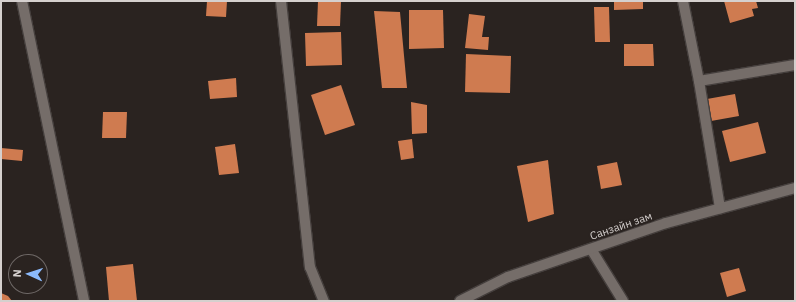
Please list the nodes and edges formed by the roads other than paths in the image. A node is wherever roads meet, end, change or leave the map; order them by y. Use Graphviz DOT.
graph roads {
  1 [pos="22,1"];
  2 [pos="282,1"];
  3 [pos="683,1"];
  4 [pos="795,65"];
  5 [pos="699,81"];
  6 [pos="795,188"];
  7 [pos="720,208"];
  8 [pos="591,249"];
  9 [pos="84,301"];
  10 [pos="324,301"];
  11 [pos="460,301"];
  12 [pos="623,301"];
  1 -- 9 [label="street"];
  2 -- 10 [label="street"];
  3 -- 5 [label="street"];
  4 -- 5 [label="street"];
  5 -- 7 [label="street"];
  6 -- 7 [label="street, Санзайн зам"];
  7 -- 8 [label="street, Санзайн зам"];
  8 -- 11 [label="street, Санзайн зам"];
  8 -- 12 [label="street"];
}
